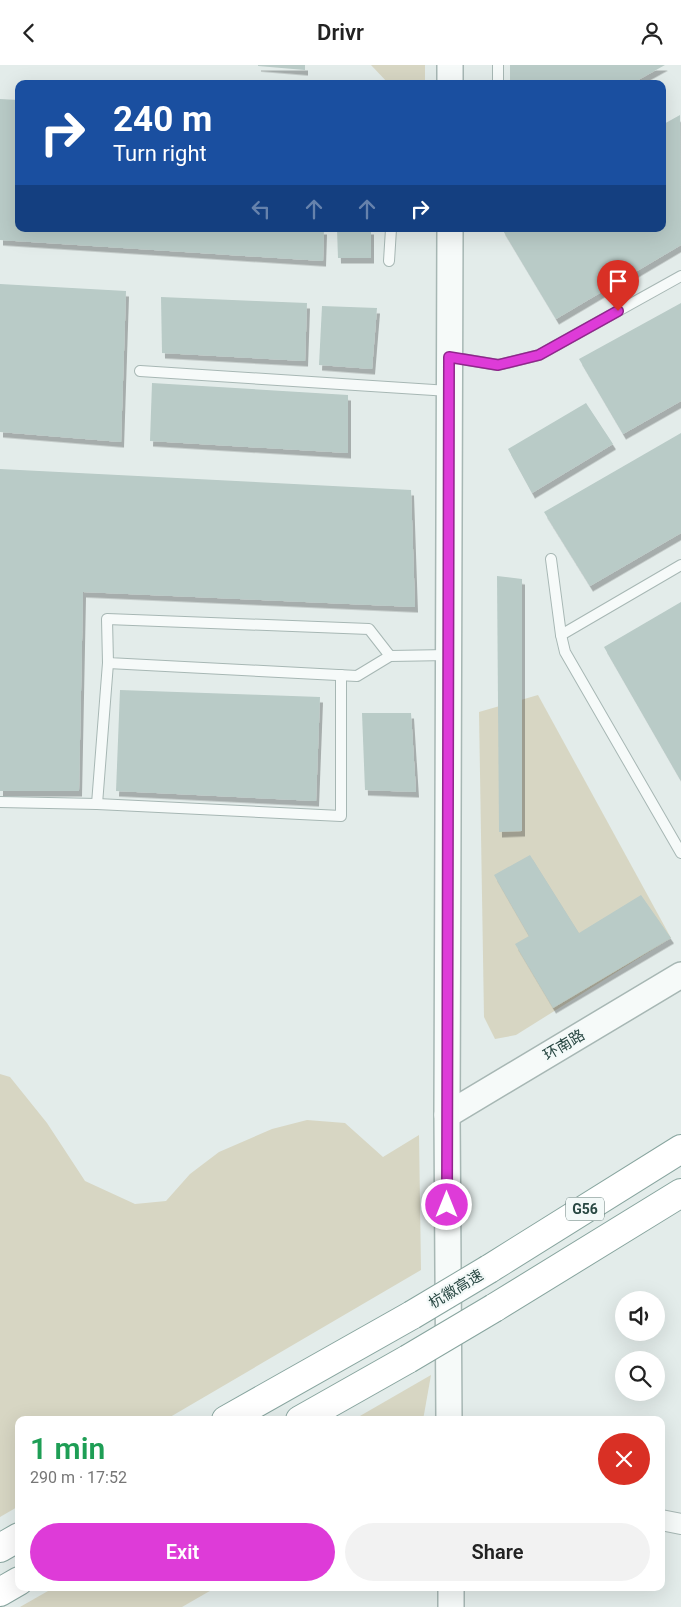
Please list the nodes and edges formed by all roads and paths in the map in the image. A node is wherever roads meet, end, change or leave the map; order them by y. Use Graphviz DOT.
graph roads {
  1 [pos="450,65"];
  2 [pos="498,65"];
  3 [pos="450,80"];
  4 [pos="498,80"];
  5 [pos="391,232"];
  6 [pos="450,232"];
  7 [pos="389,261"];
  8 [pos="681,276"];
  9 [pos="449,357"];
  10 [pos="140,371"];
  11 [pos="449,391"];
  12 [pos="551,559"];
  13 [pos="681,565"];
  14 [pos="561,635"];
  15 [pos="449,655"];
  16 [pos="390,656"];
  17 [pos="108,663"];
  18 [pos="341,675"];
  19 [pos="0,802"];
  20 [pos="97,804"];
  21 [pos="681,853"];
  22 [pos="681,975"];
  23 [pos="447,1115"];
  24 [pos="681,1149"];
  25 [pos="681,1193"];
  26 [pos="233,1416"];
  27 [pos="307,1416"];
  28 [pos="449,1416"];
  29 [pos="665,1521"];
  30 [pos="681,1524"];
  31 [pos="15,1539"];
  32 [pos="0,1548"];
  33 [pos="15,1583"];
  34 [pos="451,1591"];
  35 [pos="0,1592"];
  36 [pos="451,1607"];
  1 -- 3 [label="street"];
  2 -- 4 [label="lane"];
  5 -- 7 [label="lane"];
  6 -- 9 [label="street"];
  8 -- 9 [label="lane"];
  9 -- 11 [label="street"];
  10 -- 11 [label="lane"];
  11 -- 15 [label="street"];
  12 -- 14 [label="lane"];
  13 -- 14 [label="lane"];
  14 -- 21 [label="lane"];
  15 -- 16 [label="lane"];
  15 -- 23 [label="street"];
  16 -- 17 [label="lane"];
  16 -- 18 [label="lane"];
  17 -- 18 [label="lane"];
  17 -- 20 [label="lane"];
  18 -- 20 [label="lane"];
  19 -- 20 [label="lane"];
  22 -- 23 [label="street, 环南路"];
  23 -- 28 [label="street"];
  24 -- 26 [label="highway, 杭徽高速 / G56, bridge"];
  25 -- 27 [label="highway, G56, bridge"];
  29 -- 30 [label="street"];
  31 -- 32 [label="highway"];
  33 -- 35 [label="highway"];
  34 -- 36 [label="street"];
}
